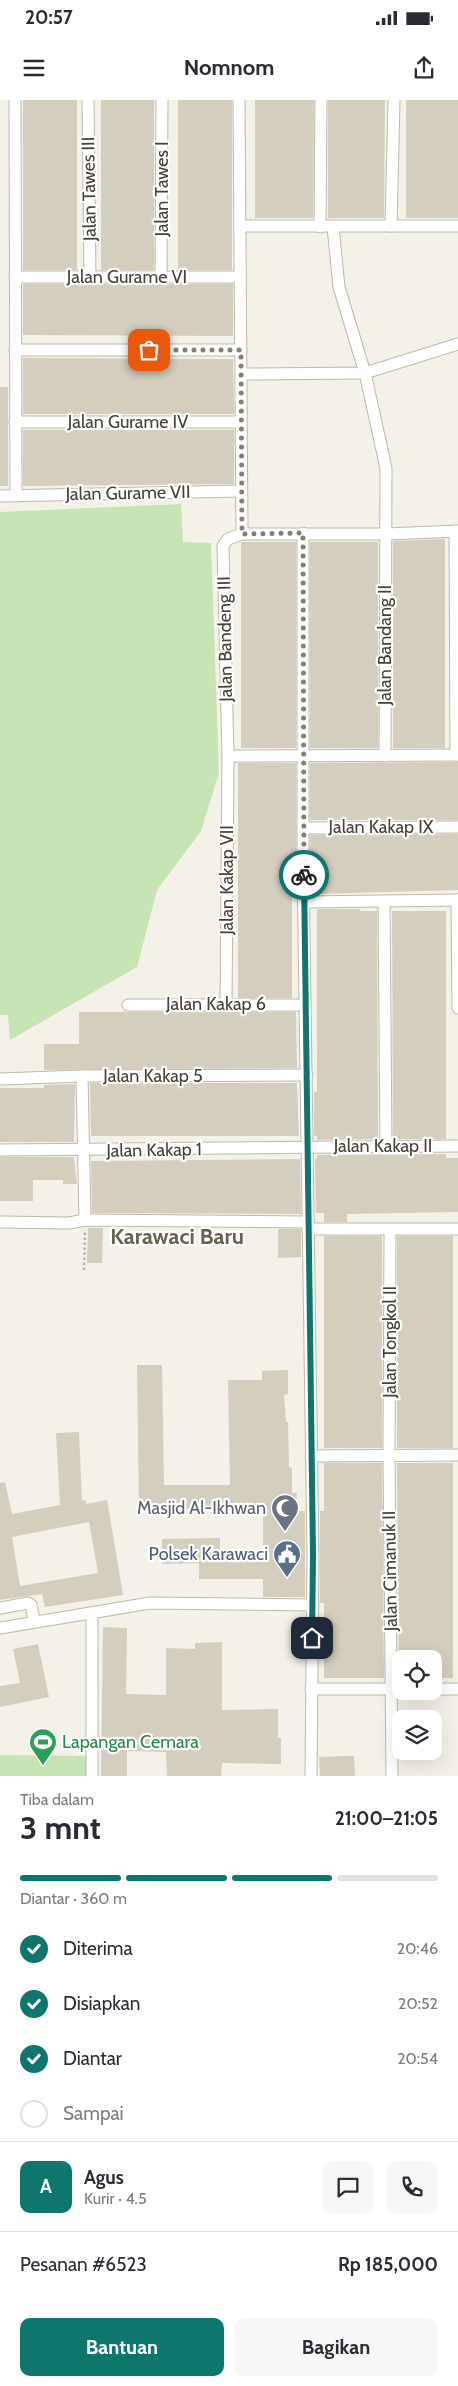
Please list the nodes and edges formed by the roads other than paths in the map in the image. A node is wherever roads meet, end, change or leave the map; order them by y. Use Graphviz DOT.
graph roads {
  1 [pos="15,100"];
  2 [pos="88,100"];
  3 [pos="162,100"];
  4 [pos="239,100"];
  5 [pos="321,100"];
  6 [pos="394,100"];
  7 [pos="240,226"];
  8 [pos="390,226"];
  9 [pos="458,226"];
  10 [pos="320,227"];
  11 [pos="333,227"];
  12 [pos="15,277"];
  13 [pos="161,277"];
  14 [pos="240,277"];
  15 [pos="90,278"];
  16 [pos="458,344"];
  17 [pos="15,350"];
  18 [pos="241,350"];
  19 [pos="365,373"];
  20 [pos="242,374"];
  21 [pos="15,422"];
  22 [pos="241,422"];
  23 [pos="240,491"];
  24 [pos="0,496"];
  25 [pos="16,496"];
  26 [pos="456,531"];
  27 [pos="303,533"];
  28 [pos="242,534"];
  29 [pos="386,534"];
  30 [pos="457,755"];
  31 [pos="228,756"];
  32 [pos="303,756"];
  33 [pos="385,756"];
  34 [pos="458,827"];
  35 [pos="303,828"];
  36 [pos="458,900"];
  37 [pos="384,901"];
  38 [pos="304,902"];
  39 [pos="226,1004"];
  40 [pos="128,1005"];
  41 [pos="305,1005"];
  42 [pos="458,1008"];
  43 [pos="307,1075"];
  44 [pos="82,1076"];
  45 [pos="0,1079"];
  46 [pos="308,1146"];
  47 [pos="386,1146"];
  48 [pos="458,1146"];
  49 [pos="0,1150"];
  50 [pos="84,1151"];
  51 [pos="85,1220"];
  52 [pos="0,1222"];
  53 [pos="308,1226"];
  54 [pos="458,1229"];
  55 [pos="390,1230"];
  56 [pos="389,1455"];
  57 [pos="458,1455"];
  58 [pos="311,1456"];
  59 [pos="313,1604"];
  60 [pos="0,1608"];
  61 [pos="92,1614"];
  62 [pos="34,1620"];
  63 [pos="0,1628"];
  64 [pos="395,1650"];
  65 [pos="311,1689"];
  66 [pos="392,1689"];
  67 [pos="442,1689"];
  68 [pos="458,1689"];
  69 [pos="395,1700"];
  70 [pos="92,1776"];
  71 [pos="311,1776"];
  72 [pos="392,1776"];
  1 -- 12 [label="street"];
  2 -- 15 [label="street, Jalan Tawes III"];
  3 -- 13 [label="street, Jalan Tawes I"];
  4 -- 7 [label="street"];
  5 -- 10 [label="street"];
  6 -- 8 [label="street"];
  7 -- 10 [label="street"];
  7 -- 14 [label="street"];
  8 -- 9 [label="street"];
  8 -- 11 [label="street"];
  10 -- 11 [label="street"];
  11 -- 19 [label="street, Jalan Bandang II"];
  12 -- 15 [label="street, Jalan Gurame VI"];
  12 -- 17 [label="street"];
  13 -- 14 [label="street, Jalan Gurame VI"];
  13 -- 15 [label="street, Jalan Gurame VI"];
  14 -- 18 [label="street"];
  16 -- 19 [label="street"];
  17 -- 18 [label="street"];
  17 -- 21 [label="street"];
  18 -- 20 [label="street"];
  19 -- 20 [label="street"];
  19 -- 29 [label="street, Jalan Bandang II"];
  20 -- 22 [label="street"];
  21 -- 22 [label="street, Jalan Gurame IV"];
  21 -- 25 [label="street"];
  22 -- 23 [label="street"];
  23 -- 25 [label="street, Jalan Gurame VII"];
  23 -- 28 [label="street"];
  24 -- 25 [label="street, Jalan Gurame VII"];
  26 -- 29 [label="street"];
  26 -- 30 [label="street"];
  27 -- 28 [label="street"];
  27 -- 29 [label="street"];
  27 -- 32 [label="street"];
  28 -- 31 [label="street, Jalan Bandeng III"];
  29 -- 33 [label="street, Jalan Bandang II"];
  30 -- 33 [label="street"];
  31 -- 32 [label="street"];
  31 -- 39 [label="street, Jalan Kakap VII"];
  32 -- 33 [label="street"];
  32 -- 35 [label="street"];
  34 -- 35 [label="street, Jalan Kakap IX"];
  35 -- 38 [label="street"];
  36 -- 37 [label="street"];
  36 -- 42 [label="street"];
  37 -- 38 [label="street"];
  37 -- 47 [label="street"];
  38 -- 41 [label="street"];
  39 -- 40 [label="street, Jalan Kakap 6"];
  39 -- 41 [label="street, Jalan Kakap 6"];
  41 -- 43 [label="street"];
  43 -- 44 [label="street, Jalan Kakap 5"];
  43 -- 46 [label="street"];
  44 -- 45 [label="street, Jalan Kakap 5"];
  44 -- 50 [label="street"];
  46 -- 47 [label="street, Jalan Kakap II"];
  46 -- 50 [label="street, Jalan Kakap 1"];
  46 -- 53 [label="street"];
  47 -- 48 [label="street, Jalan Kakap II"];
  49 -- 50 [label="street, Jalan Kakap 1"];
  50 -- 51 [label="street"];
  51 -- 52 [label="street"];
  51 -- 53 [label="street"];
  53 -- 55 [label="street"];
  53 -- 58 [label="street"];
  54 -- 55 [label="street"];
  55 -- 56 [label="street, Jalan Tongkol II"];
  56 -- 57 [label="street"];
  56 -- 58 [label="street"];
  56 -- 64 [label="street, Jalan Cimanuk II"];
  58 -- 59 [label="street"];
  59 -- 61 [label="street"];
  59 -- 65 [label="street"];
  60 -- 62 [label="street"];
  61 -- 62 [label="street"];
  61 -- 70 [label="street"];
  62 -- 63 [label="street"];
  65 -- 66 [label="street"];
  65 -- 71 [label="street"];
  67 -- 68 [label="street"];
  69 -- 72 [label="street, Jalan Cimanuk II"];
}
